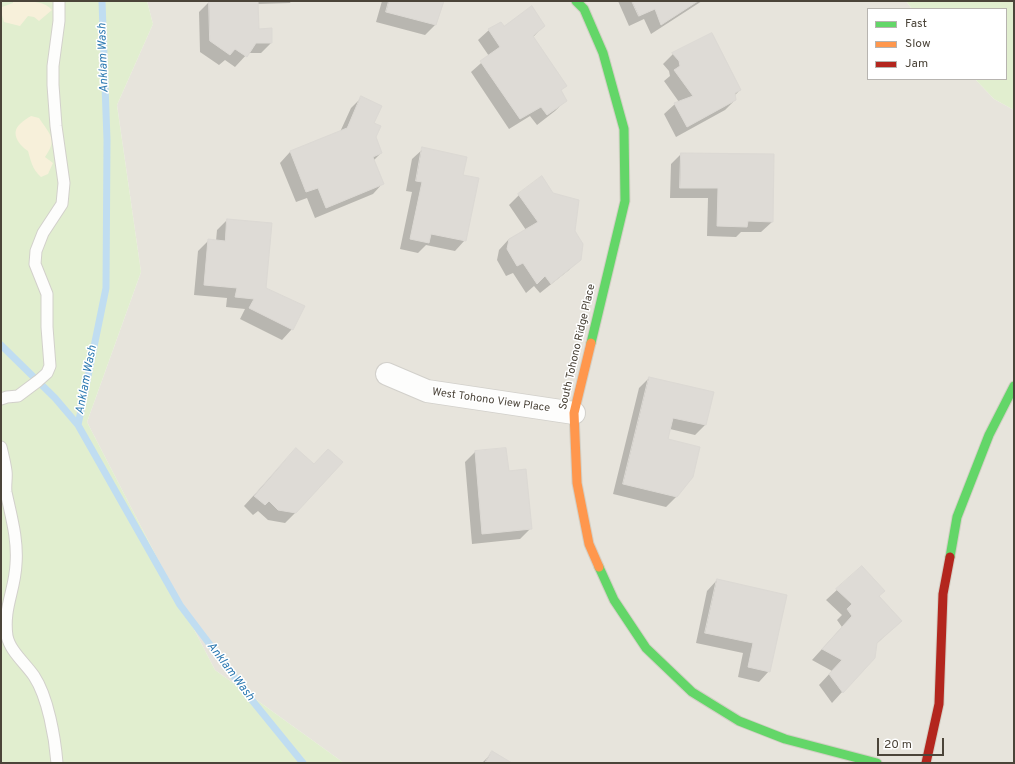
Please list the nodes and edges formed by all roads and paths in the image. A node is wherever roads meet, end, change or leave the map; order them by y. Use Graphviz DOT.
graph roads {
  1 [pos="59,1"];
  2 [pos="576,1"];
  3 [pos="387,374"];
  4 [pos="1014,386"];
  5 [pos="1,399"];
  6 [pos="574,413"];
  7 [pos="1,447"];
  8 [pos="57,763"];
  9 [pos="876,763"];
  10 [pos="926,763"];
  1 -- 5 [label="lane"];
  2 -- 6 [label="street, South Tohono Ridge Place"];
  3 -- 6 [label="street, West Tohono View Place"];
  4 -- 10 [label="street"];
  6 -- 9 [label="street, South Tohono Ridge Place"];
  7 -- 8 [label="lane"];
}
